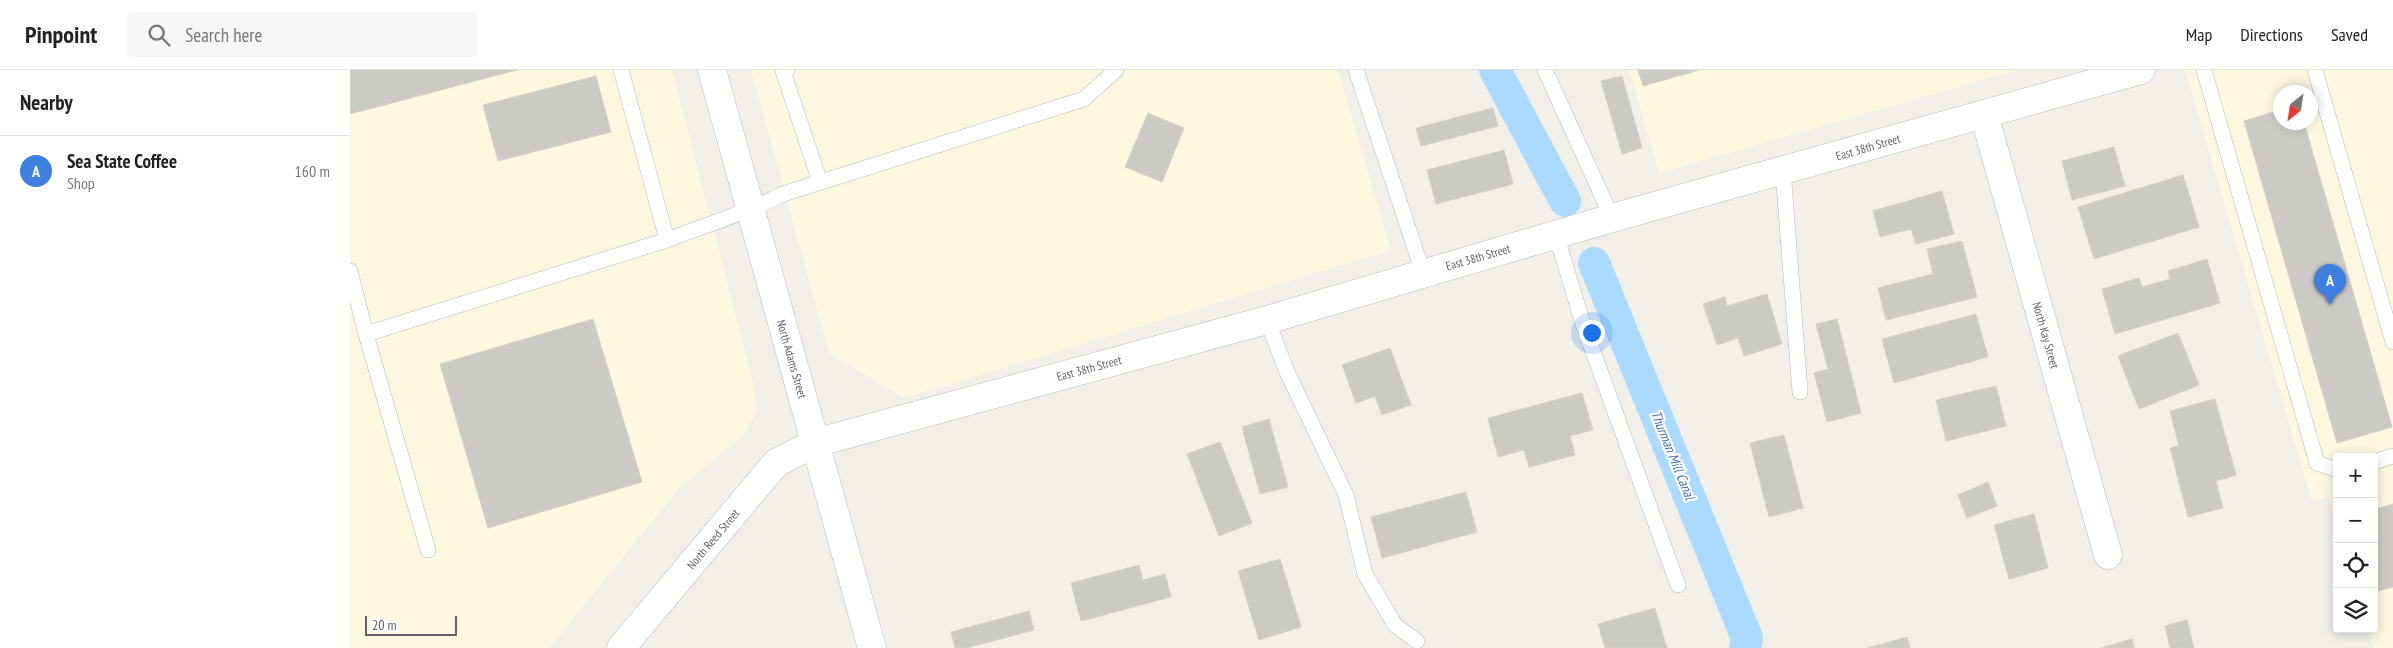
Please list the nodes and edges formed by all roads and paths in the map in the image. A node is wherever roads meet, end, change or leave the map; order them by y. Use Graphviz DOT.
graph roads {
  1 [pos="622,70"];
  2 [pos="712,70"];
  3 [pos="787,70"];
  4 [pos="1116,70"];
  5 [pos="1356,70"];
  6 [pos="1545,70"];
  7 [pos="2204,70"];
  8 [pos="2315,70"];
  9 [pos="2124,72"];
  10 [pos="1984,114"];
  11 [pos="1783,170"];
  12 [pos="820,182"];
  13 [pos="751,210"];
  14 [pos="1612,218"];
  15 [pos="1556,234"];
  16 [pos="667,240"];
  17 [pos="350,271"];
  18 [pos="1424,273"];
  19 [pos="1267,320"];
  20 [pos="366,334"];
  21 [pos="2393,342"];
  22 [pos="1800,392"];
  23 [pos="815,443"];
  24 [pos="2393,456"];
  25 [pos="2378,461"];
  26 [pos="2333,469"];
  27 [pos="428,550"];
  28 [pos="2108,556"];
  29 [pos="1678,585"];
  30 [pos="1417,641"];
  31 [pos="621,648"];
  32 [pos="872,648"];
  1 -- 16 [label="lane"];
  2 -- 13 [label="street, North Adams Street"];
  3 -- 12 [label="lane"];
  4 -- 12 [label="lane"];
  5 -- 18 [label="lane"];
  6 -- 14 [label="lane"];
  7 -- 26 [label="lane"];
  8 -- 21 [label="lane"];
  9 -- 10 [label="street, East 38th Street"];
  10 -- 11 [label="street, East 38th Street"];
  10 -- 28 [label="street, North Kay Street"];
  11 -- 14 [label="street, East 38th Street"];
  11 -- 22 [label="lane"];
  12 -- 13 [label="lane"];
  13 -- 16 [label="lane"];
  13 -- 23 [label="street, North Adams Street"];
  14 -- 15 [label="street, East 38th Street"];
  15 -- 18 [label="street, East 38th Street"];
  15 -- 29 [label="lane"];
  16 -- 20 [label="lane"];
  17 -- 20 [label="lane"];
  18 -- 19 [label="street, East 38th Street"];
  19 -- 23 [label="street, East 38th Street"];
  19 -- 30 [label="lane"];
  20 -- 27 [label="lane"];
  23 -- 31 [label="street, North Reed Street"];
  23 -- 32 [label="street, North Adams Street"];
  24 -- 25 [label="lane"];
}
